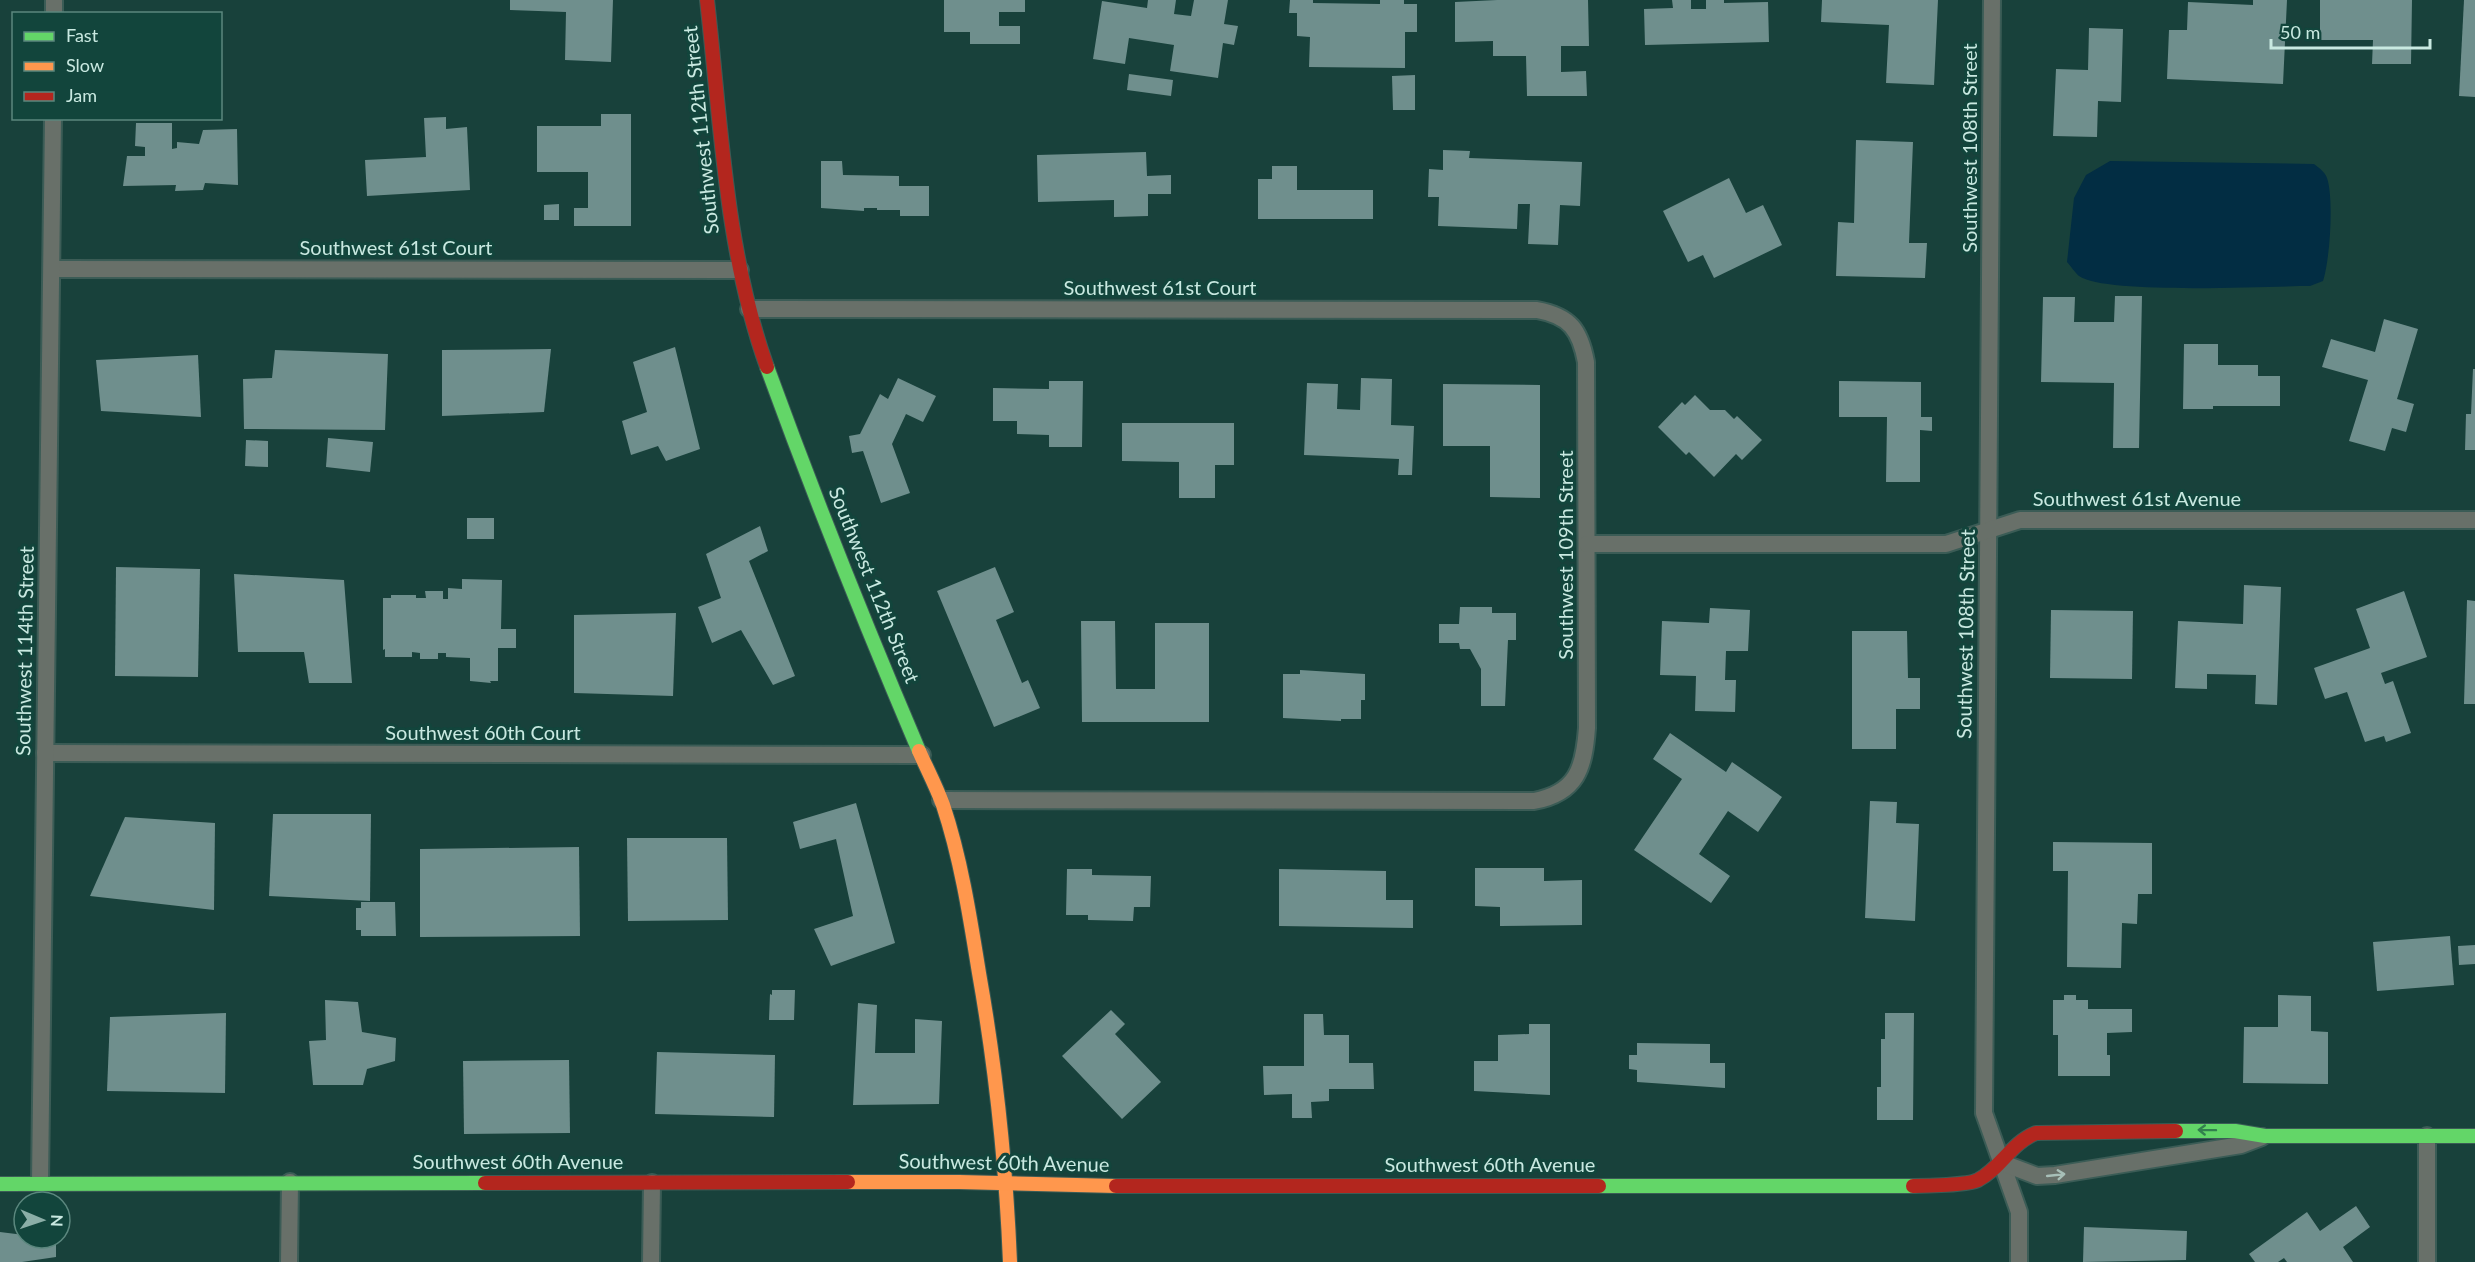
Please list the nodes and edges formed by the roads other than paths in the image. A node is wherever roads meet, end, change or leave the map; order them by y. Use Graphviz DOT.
graph roads {
  1 [pos="707,0"];
  2 [pos="1992,0"];
  3 [pos="53,120"];
  4 [pos="52,269"];
  5 [pos="740,270"];
  6 [pos="749,309"];
  7 [pos="1569,323"];
  8 [pos="2475,520"];
  9 [pos="1988,531"];
  10 [pos="1587,544"];
  11 [pos="45,753"];
  12 [pos="922,755"];
  13 [pos="941,800"];
  14 [pos="2265,1136"];
  15 [pos="2427,1136"];
  16 [pos="2475,1136"];
  17 [pos="2000,1161"];
  18 [pos="290,1182"];
  19 [pos="652,1182"];
  20 [pos="0,1184"];
  21 [pos="40,1184"];
  22 [pos="1007,1184"];
  23 [pos="288,1262"];
  24 [pos="651,1262"];
  25 [pos="1010,1262"];
  26 [pos="2019,1262"];
  27 [pos="2427,1262"];
  1 -- 5 [label="street, Southwest 112th Street"];
  2 -- 9 [label="street, Southwest 108th Street"];
  3 -- 4 [label="street, Southwest 114th Street"];
  4 -- 5 [label="street, Southwest 61st Court"];
  4 -- 11 [label="street, Southwest 114th Street"];
  5 -- 6 [label="street, Southwest 112th Street"];
  6 -- 7 [label="street, Southwest 61st Court"];
  6 -- 12 [label="street, Southwest 112th Street"];
  7 -- 10 [label="street, Southwest 109th Street"];
  8 -- 9 [label="street, Southwest 61st Avenue"];
  9 -- 10 [label="street, Southwest 61st Avenue"];
  9 -- 17 [label="street, Southwest 108th Street"];
  10 -- 13 [label="street, Southwest 109th Street"];
  11 -- 12 [label="street, Southwest 60th Court"];
  11 -- 21 [label="street, Southwest 114th Street"];
  12 -- 13 [label="street, Southwest 112th Street"];
  13 -- 22 [label="street, Southwest 112th Street"];
  14 -- 15 [label="street, Southwest 60th Avenue"];
  17 -- 14 [label="street, Southwest 60th Avenue, one-way"];
  14 -- 17 [label="street, Southwest 60th Avenue, one-way"];
  15 -- 16 [label="street, Southwest 60th Avenue"];
  15 -- 27 [label="street"];
  17 -- 22 [label="street, Southwest 60th Avenue"];
  17 -- 26 [label="street, Southwest 108th Street"];
  18 -- 19 [label="street, Southwest 60th Avenue"];
  18 -- 21 [label="street, Southwest 60th Avenue"];
  18 -- 23 [label="street"];
  19 -- 22 [label="street, Southwest 60th Avenue"];
  19 -- 24 [label="street"];
  20 -- 21 [label="street, Southwest 60th Avenue"];
  22 -- 25 [label="street, Southwest 112th Street"];
}
